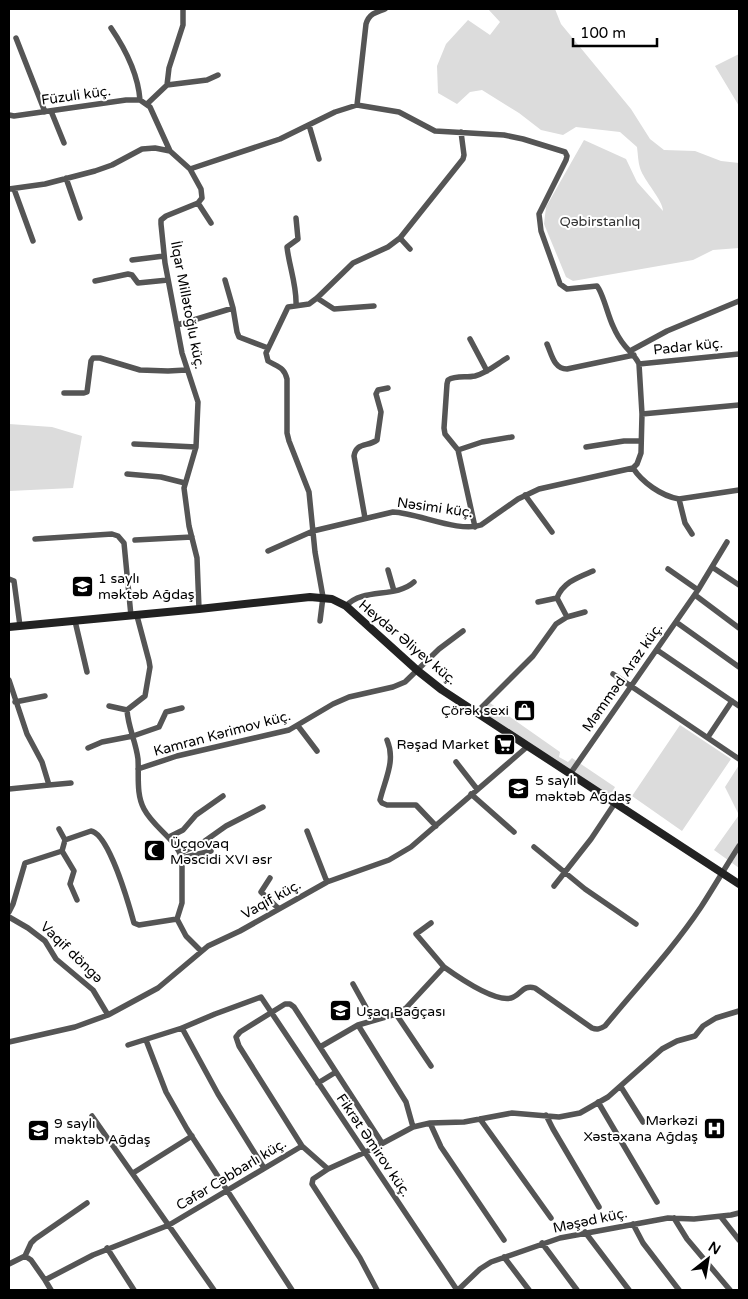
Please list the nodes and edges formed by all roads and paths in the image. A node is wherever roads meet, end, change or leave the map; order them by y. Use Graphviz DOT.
graph roads {
  1 [pos="183,9"];
  2 [pos="385,9"];
  3 [pos="111,28"];
  4 [pos="16,38"];
  5 [pos="218,75"];
  6 [pos="167,85"];
  7 [pos="140,100"];
  8 [pos="147,104"];
  9 [pos="357,105"];
  10 [pos="48,111"];
  11 [pos="9,115"];
  12 [pos="309,125"];
  13 [pos="461,132"];
  14 [pos="64,143"];
  15 [pos="170,151"];
  16 [pos="319,159"];
  17 [pos="190,169"];
  18 [pos="66,178"];
  19 [pos="12,189"];
  20 [pos="198,203"];
  21 [pos="80,218"];
  22 [pos="296,218"];
  23 [pos="211,223"];
  24 [pos="400,238"];
  25 [pos="33,241"];
  26 [pos="410,249"];
  27 [pos="164,256"];
  28 [pos="132,260"];
  29 [pos="168,280"];
  30 [pos="225,280"];
  31 [pos="95,281"];
  32 [pos="317,298"];
  33 [pos="739,300"];
  34 [pos="296,305"];
  35 [pos="374,306"];
  36 [pos="233,308"];
  37 [pos="177,325"];
  38 [pos="470,339"];
  39 [pos="547,344"];
  40 [pos="268,348"];
  41 [pos="632,353"];
  42 [pos="739,354"];
  43 [pos="507,358"];
  44 [pos="639,364"];
  45 [pos="186,370"];
  46 [pos="487,371"];
  47 [pos="388,388"];
  48 [pos="64,393"];
  49 [pos="739,405"];
  50 [pos="642,414"];
  51 [pos="512,437"];
  52 [pos="641,441"];
  53 [pos="134,444"];
  54 [pos="586,446"];
  55 [pos="196,447"];
  56 [pos="458,450"];
  57 [pos="633,468"];
  58 [pos="127,474"];
  59 [pos="185,483"];
  60 [pos="739,490"];
  61 [pos="525,494"];
  62 [pos="679,500"];
  63 [pos="365,518"];
  64 [pos="475,527"];
  65 [pos="313,531"];
  66 [pos="552,532"];
  67 [pos="692,534"];
  68 [pos="192,537"];
  69 [pos="35,539"];
  70 [pos="135,540"];
  71 [pos="727,542"];
  72 [pos="268,551"];
  73 [pos="712,567"];
  74 [pos="668,568"];
  75 [pos="388,570"];
  76 [pos="593,571"];
  77 [pos="9,579"];
  78 [pos="414,582"];
  79 [pos="739,585"];
  80 [pos="394,591"];
  81 [pos="697,593"];
  82 [pos="323,597"];
  83 [pos="557,598"];
  84 [pos="538,602"];
  85 [pos="346,606"];
  86 [pos="199,610"];
  87 [pos="585,612"];
  88 [pos="134,616"];
  89 [pos="567,617"];
  90 [pos="75,621"];
  91 [pos="320,621"];
  92 [pos="676,622"];
  93 [pos="20,626"];
  94 [pos="9,627"];
  95 [pos="739,628"];
  96 [pos="462,631"];
  97 [pos="657,650"];
  98 [pos="739,667"];
  99 [pos="418,671"];
  100 [pos="87,672"];
  101 [pos="613,674"];
  102 [pos="9,680"];
  103 [pos="631,686"];
  104 [pos="45,696"];
  105 [pos="732,701"];
  106 [pos="15,702"];
  107 [pos="109,706"];
  108 [pos="739,706"];
  109 [pos="182,708"];
  110 [pos="127,710"];
  111 [pos="476,712"];
  112 [pos="298,726"];
  113 [pos="133,736"];
  114 [pos="708,737"];
  115 [pos="387,740"];
  116 [pos="528,746"];
  117 [pos="88,748"];
  118 [pos="317,751"];
  119 [pos="739,759"];
  120 [pos="456,762"];
  121 [pos="138,769"];
  122 [pos="570,774"];
  123 [pos="71,783"];
  124 [pos="49,785"];
  125 [pos="9,789"];
  126 [pos="477,789"];
  127 [pos="472,794"];
  128 [pos="222,796"];
  129 [pos="615,803"];
  130 [pos="263,807"];
  131 [pos="436,826"];
  132 [pos="58,829"];
  133 [pos="307,831"];
  134 [pos="514,832"];
  135 [pos="169,837"];
  136 [pos="65,840"];
  137 [pos="739,846"];
  138 [pos="534,848"];
  139 [pos="62,851"];
  140 [pos="212,851"];
  141 [pos="181,855"];
  142 [pos="721,872"];
  143 [pos="565,874"];
  144 [pos="270,878"];
  145 [pos="327,882"];
  146 [pos="739,884"];
  147 [pos="554,886"];
  148 [pos="77,900"];
  149 [pos="279,909"];
  150 [pos="9,912"];
  151 [pos="9,917"];
  152 [pos="177,919"];
  153 [pos="431,923"];
  154 [pos="636,924"];
  155 [pos="201,951"];
  156 [pos="444,967"];
  157 [pos="353,984"];
  158 [pos="739,1011"];
  159 [pos="272,1012"];
  160 [pos="396,1014"];
  161 [pos="108,1015"];
  162 [pos="373,1020"];
  163 [pos="358,1025"];
  164 [pos="182,1028"];
  165 [pos="146,1040"];
  166 [pos="9,1042"];
  167 [pos="128,1046"];
  168 [pos="320,1047"];
  169 [pos="431,1066"];
  170 [pos="336,1072"];
  171 [pos="318,1083"];
  172 [pos="621,1087"];
  173 [pos="598,1102"];
  174 [pos="92,1116"];
  175 [pos="546,1116"];
  176 [pos="480,1119"];
  177 [pos="643,1122"];
  178 [pos="430,1123"];
  179 [pos="414,1126"];
  180 [pos="192,1136"];
  181 [pos="382,1144"];
  182 [pos="302,1146"];
  183 [pos="364,1153"];
  184 [pos="264,1168"];
  185 [pos="328,1169"];
  186 [pos="133,1174"];
  187 [pos="227,1191"];
  188 [pos="657,1202"];
  189 [pos="87,1203"];
  190 [pos="599,1207"];
  191 [pos="739,1213"];
  192 [pos="721,1217"];
  193 [pos="551,1218"];
  194 [pos="674,1218"];
  195 [pos="632,1224"];
  196 [pos="169,1225"];
  197 [pos="585,1232"];
  198 [pos="504,1240"];
  199 [pos="739,1240"];
  200 [pos="542,1244"];
  201 [pos="107,1248"];
  202 [pos="25,1256"];
  203 [pos="504,1257"];
  204 [pos="9,1264"];
  205 [pos="44,1280"];
  206 [pos="50,1290"];
  207 [pos="134,1290"];
  208 [pos="214,1290"];
  209 [pos="292,1290"];
  210 [pos="377,1290"];
  211 [pos="457,1290"];
  212 [pos="529,1290"];
  213 [pos="577,1290"];
  214 [pos="629,1290"];
  215 [pos="679,1290"];
  216 [pos="730,1290"];
  1 -- 6 [label="street"];
  2 -- 9 [label="street"];
  3 -- 7 [label="street"];
  4 -- 10 [label="street"];
  5 -- 6 [label="street"];
  6 -- 8 [label="street"];
  7 -- 8 [label="street"];
  7 -- 10 [label="street, Füzuli küç."];
  8 -- 15 [label="street"];
  9 -- 12 [label="street"];
  9 -- 13 [label="street"];
  10 -- 11 [label="street, Füzuli küç."];
  10 -- 14 [label="street"];
  12 -- 16 [label="street"];
  12 -- 17 [label="street"];
  13 -- 24 [label="street"];
  13 -- 41 [label="street"];
  15 -- 17 [label="street"];
  15 -- 18 [label="street"];
  17 -- 20 [label="street"];
  18 -- 19 [label="street"];
  18 -- 21 [label="street"];
  19 -- 25 [label="street"];
  20 -- 23 [label="street"];
  20 -- 27 [label="street, İlqar Millətoğlu küç."];
  22 -- 34 [label="street"];
  24 -- 26 [label="street"];
  24 -- 32 [label="street"];
  27 -- 28 [label="street"];
  27 -- 29 [label="street, İlqar Millətoğlu küç."];
  29 -- 31 [label="street"];
  29 -- 37 [label="street, İlqar Millətoğlu küç."];
  30 -- 36 [label="street"];
  32 -- 34 [label="street"];
  32 -- 35 [label="street"];
  33 -- 41 [label="street"];
  34 -- 40 [label="street"];
  36 -- 37 [label="street"];
  36 -- 40 [label="street"];
  37 -- 45 [label="street, İlqar Millətoğlu küç."];
  38 -- 46 [label="street"];
  39 -- 41 [label="street"];
  40 -- 65 [label="street"];
  41 -- 44 [label="street"];
  42 -- 44 [label="street, Padar küç."];
  43 -- 46 [label="street"];
  44 -- 50 [label="street"];
  45 -- 48 [label="street"];
  45 -- 55 [label="street, İlqar Millətoğlu küç."];
  46 -- 56 [label="street"];
  47 -- 63 [label="street"];
  49 -- 50 [label="street"];
  50 -- 52 [label="street"];
  51 -- 56 [label="street"];
  52 -- 54 [label="street"];
  52 -- 57 [label="street"];
  53 -- 55 [label="street"];
  55 -- 59 [label="street, İlqar Millətoğlu küç."];
  56 -- 64 [label="street"];
  57 -- 61 [label="street, Nəsimi küç."];
  57 -- 62 [label="street"];
  58 -- 59 [label="street"];
  59 -- 68 [label="street, İlqar Millətoğlu küç."];
  60 -- 62 [label="street"];
  61 -- 64 [label="street, Nəsimi küç."];
  61 -- 66 [label="street"];
  62 -- 67 [label="street"];
  63 -- 64 [label="street, Nəsimi küç."];
  63 -- 65 [label="street, Nəsimi küç."];
  65 -- 72 [label="street, Nəsimi küç."];
  65 -- 82 [label="street"];
  68 -- 70 [label="street"];
  68 -- 86 [label="street, İlqar Millətoğlu küç."];
  69 -- 88 [label="street"];
  71 -- 73 [label="street, Məmməd Araz küç."];
  73 -- 79 [label="street"];
  73 -- 81 [label="street, Məmməd Araz küç."];
  74 -- 81 [label="street"];
  75 -- 80 [label="street"];
  76 -- 83 [label="street"];
  77 -- 93 [label="street"];
  78 -- 80 [label="street"];
  80 -- 85 [label="street"];
  81 -- 92 [label="street, Məmməd Araz küç."];
  81 -- 95 [label="street"];
  82 -- 85 [label="main road, Heydər Əliyev küç."];
  82 -- 86 [label="main road, Heydər Əliyev küç."];
  82 -- 91 [label="street"];
  83 -- 84 [label="street"];
  83 -- 89 [label="street"];
  85 -- 99 [label="main road, Heydər Əliyev küç."];
  86 -- 88 [label="main road, Heydər Əliyev küç."];
  87 -- 89 [label="street"];
  88 -- 90 [label="main road, Heydər Əliyev küç."];
  88 -- 110 [label="street"];
  89 -- 111 [label="street"];
  90 -- 93 [label="main road, Heydər Əliyev küç."];
  90 -- 100 [label="street"];
  92 -- 97 [label="street, Məmməd Araz küç."];
  92 -- 98 [label="street"];
  93 -- 94 [label="main road, Heydər Əliyev küç."];
  96 -- 99 [label="street, Kamran Kərimov küç."];
  97 -- 103 [label="street, Məmməd Araz küç."];
  97 -- 105 [label="street"];
  99 -- 111 [label="main road, Heydər Əliyev küç."];
  99 -- 112 [label="street, Kamran Kərimov küç."];
  101 -- 103 [label="street"];
  102 -- 106 [label="street"];
  103 -- 114 [label="street"];
  103 -- 122 [label="street, Məmməd Araz küç."];
  104 -- 106 [label="street"];
  105 -- 108 [label="street"];
  105 -- 114 [label="street"];
  106 -- 124 [label="street"];
  107 -- 110 [label="street"];
  109 -- 113 [label="street"];
  110 -- 113 [label="street"];
  111 -- 116 [label="main road, Heydər Əliyev küç."];
  112 -- 118 [label="street"];
  112 -- 121 [label="street, Kamran Kərimov küç."];
  113 -- 117 [label="street"];
  113 -- 121 [label="street"];
  114 -- 119 [label="street"];
  115 -- 131 [label="street"];
  116 -- 122 [label="main road, Heydər Əliyev küç."];
  116 -- 126 [label="street, Vaqif küç."];
  120 -- 126 [label="street"];
  121 -- 135 [label="street"];
  122 -- 129 [label="main road, Heydər Əliyev küç."];
  123 -- 124 [label="street"];
  124 -- 125 [label="street"];
  126 -- 127 [label="street, Vaqif küç."];
  127 -- 131 [label="street, Vaqif küç."];
  127 -- 134 [label="street"];
  128 -- 135 [label="street"];
  129 -- 142 [label="main road, Heydər Əliyev küç."];
  129 -- 143 [label="street"];
  130 -- 141 [label="street"];
  131 -- 145 [label="street, Vaqif küç."];
  132 -- 136 [label="street"];
  133 -- 145 [label="street"];
  135 -- 141 [label="street"];
  136 -- 139 [label="street"];
  136 -- 152 [label="street"];
  137 -- 142 [label="street"];
  138 -- 143 [label="street"];
  139 -- 148 [label="street"];
  139 -- 150 [label="street"];
  140 -- 141 [label="street"];
  141 -- 152 [label="street"];
  142 -- 146 [label="main road, Heydər Əliyev küç."];
  142 -- 156 [label="street"];
  143 -- 147 [label="street"];
  143 -- 154 [label="street"];
  144 -- 149 [label="street"];
  145 -- 149 [label="street, Vaqif küç."];
  149 -- 155 [label="street, Vaqif küç."];
  151 -- 161 [label="street, Vaqif döngə"];
  152 -- 155 [label="street"];
  153 -- 156 [label="street"];
  155 -- 161 [label="street, Vaqif küç."];
  156 -- 160 [label="street"];
  157 -- 162 [label="street"];
  158 -- 172 [label="street"];
  159 -- 164 [label="street, Fikrət Əmirov küç."];
  159 -- 168 [label="street"];
  159 -- 171 [label="street, Fikrət Əmirov küç."];
  159 -- 182 [label="street"];
  160 -- 162 [label="street"];
  160 -- 169 [label="street"];
  161 -- 166 [label="street, Vaqif küç."];
  162 -- 163 [label="street"];
  163 -- 168 [label="street"];
  163 -- 179 [label="street"];
  164 -- 165 [label="street"];
  164 -- 184 [label="street"];
  165 -- 167 [label="street"];
  165 -- 180 [label="street"];
  168 -- 170 [label="street"];
  170 -- 171 [label="street"];
  170 -- 181 [label="street"];
  171 -- 183 [label="street, Fikrət Əmirov küç."];
  172 -- 173 [label="street"];
  172 -- 177 [label="street"];
  173 -- 175 [label="street"];
  173 -- 188 [label="street"];
  174 -- 186 [label="street"];
  175 -- 176 [label="street"];
  175 -- 190 [label="street"];
  176 -- 178 [label="street"];
  176 -- 193 [label="street"];
  178 -- 179 [label="street"];
  178 -- 198 [label="street"];
  179 -- 181 [label="street"];
  180 -- 186 [label="street"];
  180 -- 187 [label="street"];
  181 -- 183 [label="street"];
  182 -- 184 [label="street, Cəfər Cəbbarlı küç."];
  182 -- 185 [label="street, Cəfər Cəbbarlı küç."];
  183 -- 185 [label="street"];
  183 -- 211 [label="street, Fikrət Əmirov küç."];
  184 -- 187 [label="street, Cəfər Cəbbarlı küç."];
  185 -- 210 [label="street"];
  186 -- 196 [label="street"];
  187 -- 196 [label="street, Cəfər Cəbbarlı küç."];
  187 -- 209 [label="street"];
  189 -- 202 [label="street"];
  191 -- 192 [label="street, Məşəd küç."];
  192 -- 194 [label="street, Məşəd küç."];
  192 -- 199 [label="street"];
  194 -- 195 [label="street, Məşəd küç."];
  194 -- 216 [label="street"];
  195 -- 197 [label="street, Məşəd küç."];
  195 -- 215 [label="street"];
  196 -- 201 [label="street, Cəfər Cəbbarlı küç."];
  196 -- 208 [label="street"];
  197 -- 200 [label="street, Məşəd küç."];
  197 -- 214 [label="street"];
  200 -- 203 [label="street, Məşəd küç."];
  200 -- 213 [label="street"];
  201 -- 205 [label="street, Cəfər Cəbbarlı küç."];
  201 -- 207 [label="street"];
  202 -- 204 [label="street"];
  202 -- 205 [label="street"];
  203 -- 211 [label="street, Məşəd küç."];
  203 -- 212 [label="street"];
  205 -- 206 [label="street"];
}
